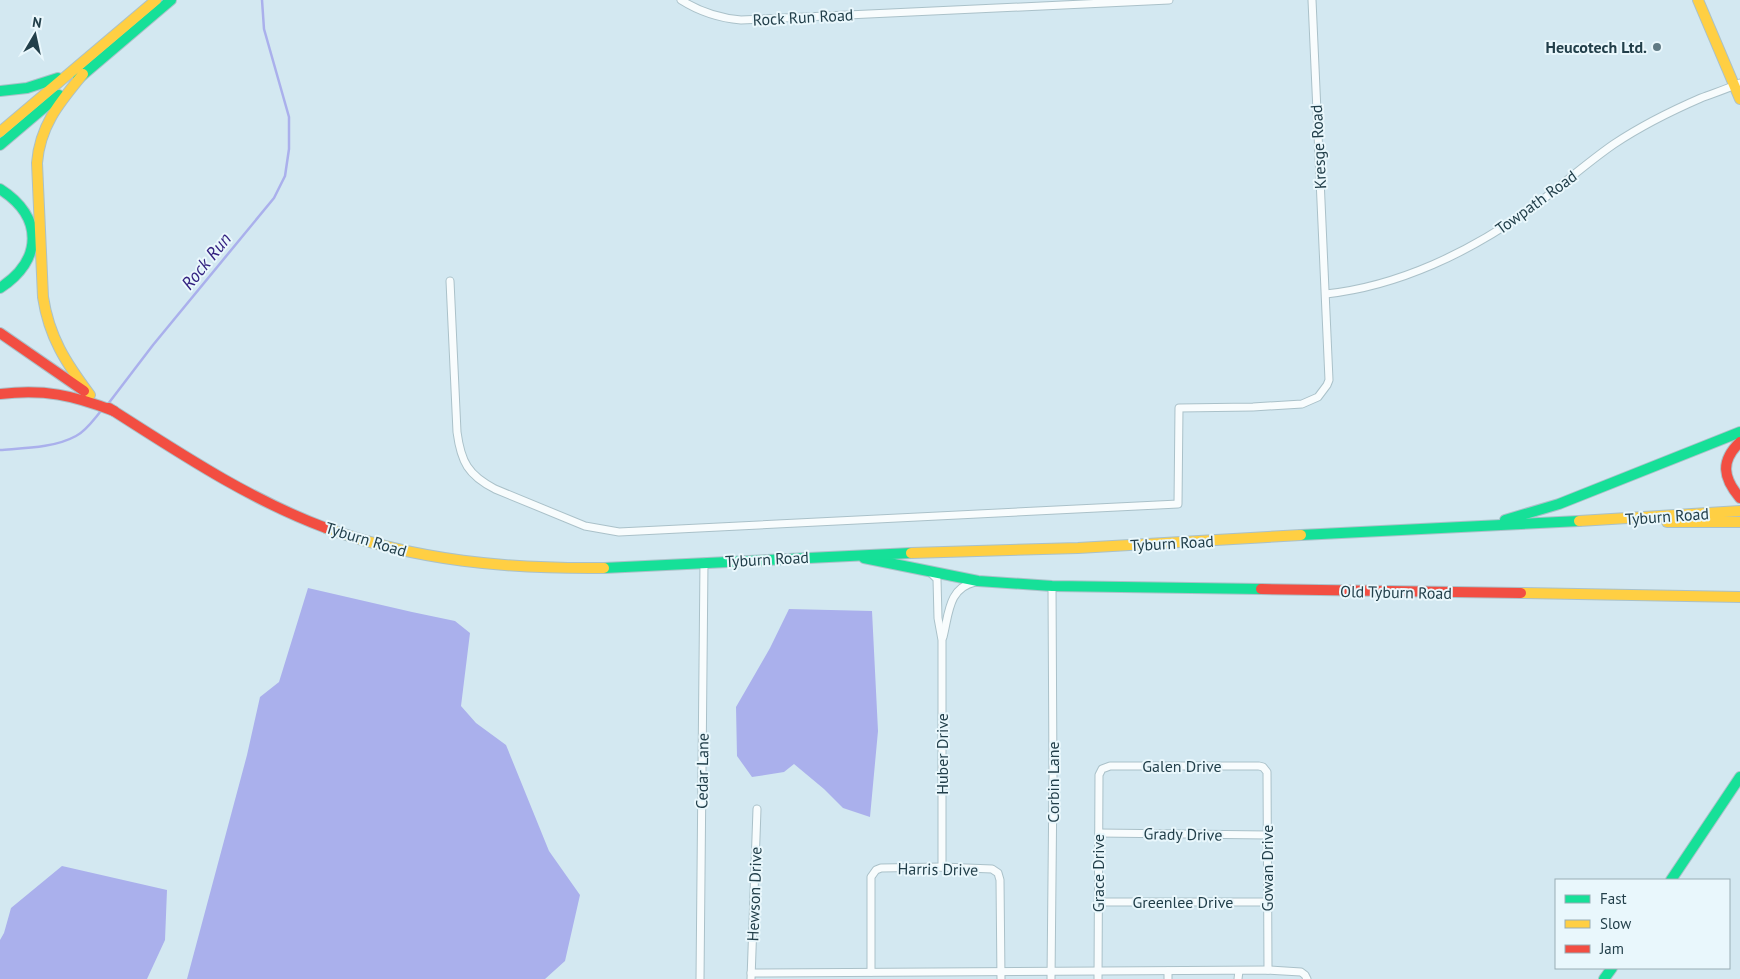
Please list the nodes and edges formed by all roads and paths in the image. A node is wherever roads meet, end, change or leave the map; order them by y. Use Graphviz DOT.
graph roads {
  1 [pos="156,0"];
  2 [pos="171,0"];
  3 [pos="681,0"];
  4 [pos="1169,0"];
  5 [pos="1312,0"];
  6 [pos="1698,0"];
  7 [pos="70,73"];
  8 [pos="83,74"];
  9 [pos="1737,84"];
  10 [pos="0,91"];
  11 [pos="1740,99"];
  12 [pos="0,132"];
  13 [pos="0,145"];
  14 [pos="0,189"];
  15 [pos="450,281"];
  16 [pos="0,288"];
  17 [pos="1326,294"];
  18 [pos="0,333"];
  19 [pos="0,394"];
  20 [pos="89,398"];
  21 [pos="1740,432"];
  22 [pos="1740,442"];
  23 [pos="1740,498"];
  24 [pos="1740,512"];
  25 [pos="1594,521"];
  26 [pos="1740,522"];
  27 [pos="1480,525"];
  28 [pos="848,555"];
  29 [pos="704,562"];
  30 [pos="928,572"];
  31 [pos="978,581"];
  32 [pos="1052,586"];
  33 [pos="1740,597"];
  34 [pos="942,640"];
  35 [pos="1263,767"];
  36 [pos="1102,769"];
  37 [pos="1740,777"];
  38 [pos="757,810"];
  39 [pos="1098,833"];
  40 [pos="1267,834"];
  41 [pos="942,867"];
  42 [pos="1672,879"];
  43 [pos="1098,902"];
  44 [pos="1267,902"];
  45 [pos="1051,970"];
  46 [pos="1238,970"];
  47 [pos="1268,970"];
  48 [pos="1168,971"];
  49 [pos="871,972"];
  50 [pos="928,975"];
  51 [pos="1001,975"];
  52 [pos="1098,975"];
  53 [pos="751,976"];
  54 [pos="700,979"];
  55 [pos="1051,979"];
  56 [pos="1168,979"];
  57 [pos="1238,979"];
  58 [pos="1307,979"];
  1 -- 7 [label="main road"];
  2 -- 8 [label="main road"];
  3 -- 4 [label="street, Rock Run Road"];
  5 -- 17 [label="street, Kresge Road"];
  6 -- 9 [label="main road"];
  7 -- 10 [label="main road"];
  7 -- 12 [label="main road"];
  8 -- 13 [label="main road"];
  8 -- 20 [label="main road"];
  9 -- 11 [label="main road"];
  9 -- 17 [label="street, Towpath Road"];
  14 -- 16 [label="main road"];
  15 -- 17 [label="street, Kresge Road"];
  18 -- 20 [label="main road"];
  19 -- 20 [label="main road"];
  20 -- 29 [label="main road, Tyburn Road"];
  21 -- 27 [label="main road"];
  22 -- 23 [label="main road"];
  24 -- 25 [label="main road, Tyburn Road"];
  25 -- 26 [label="main road, Tyburn Road"];
  25 -- 27 [label="main road, Tyburn Road"];
  27 -- 28 [label="main road, Tyburn Road"];
  28 -- 29 [label="main road, Tyburn Road"];
  28 -- 30 [label="main road, Old Tyburn Road"];
  29 -- 54 [label="street, Cedar Lane"];
  30 -- 31 [label="main road, Old Tyburn Road"];
  30 -- 34 [label="street, Huber Drive"];
  31 -- 32 [label="main road, Old Tyburn Road"];
  31 -- 34 [label="street, Huber Drive"];
  32 -- 33 [label="main road, Old Tyburn Road"];
  32 -- 45 [label="street, Corbin Lane"];
  34 -- 41 [label="street, Huber Drive"];
  35 -- 36 [label="street, Galen Drive"];
  35 -- 40 [label="street, Gowan Drive"];
  36 -- 39 [label="street, Grace Drive"];
  37 -- 42 [label="main road"];
  38 -- 53 [label="street, Hewson Drive"];
  39 -- 40 [label="street, Grady Drive"];
  39 -- 43 [label="street, Grace Drive"];
  40 -- 44 [label="street, Gowan Drive"];
  41 -- 49 [label="street, Harris Drive"];
  41 -- 51 [label="street, Harris Drive"];
  43 -- 44 [label="street, Greenlee Drive"];
  43 -- 52 [label="street, Grace Drive"];
  44 -- 47 [label="street, Gowan Drive"];
  45 -- 51 [label="street"];
  45 -- 52 [label="street"];
  45 -- 55 [label="street, Corbin Lane"];
  46 -- 47 [label="street"];
  46 -- 48 [label="street"];
  46 -- 57 [label="street"];
  47 -- 58 [label="street"];
  48 -- 52 [label="street"];
  48 -- 56 [label="street"];
  49 -- 50 [label="street"];
  49 -- 53 [label="street"];
  50 -- 51 [label="street"];
}
